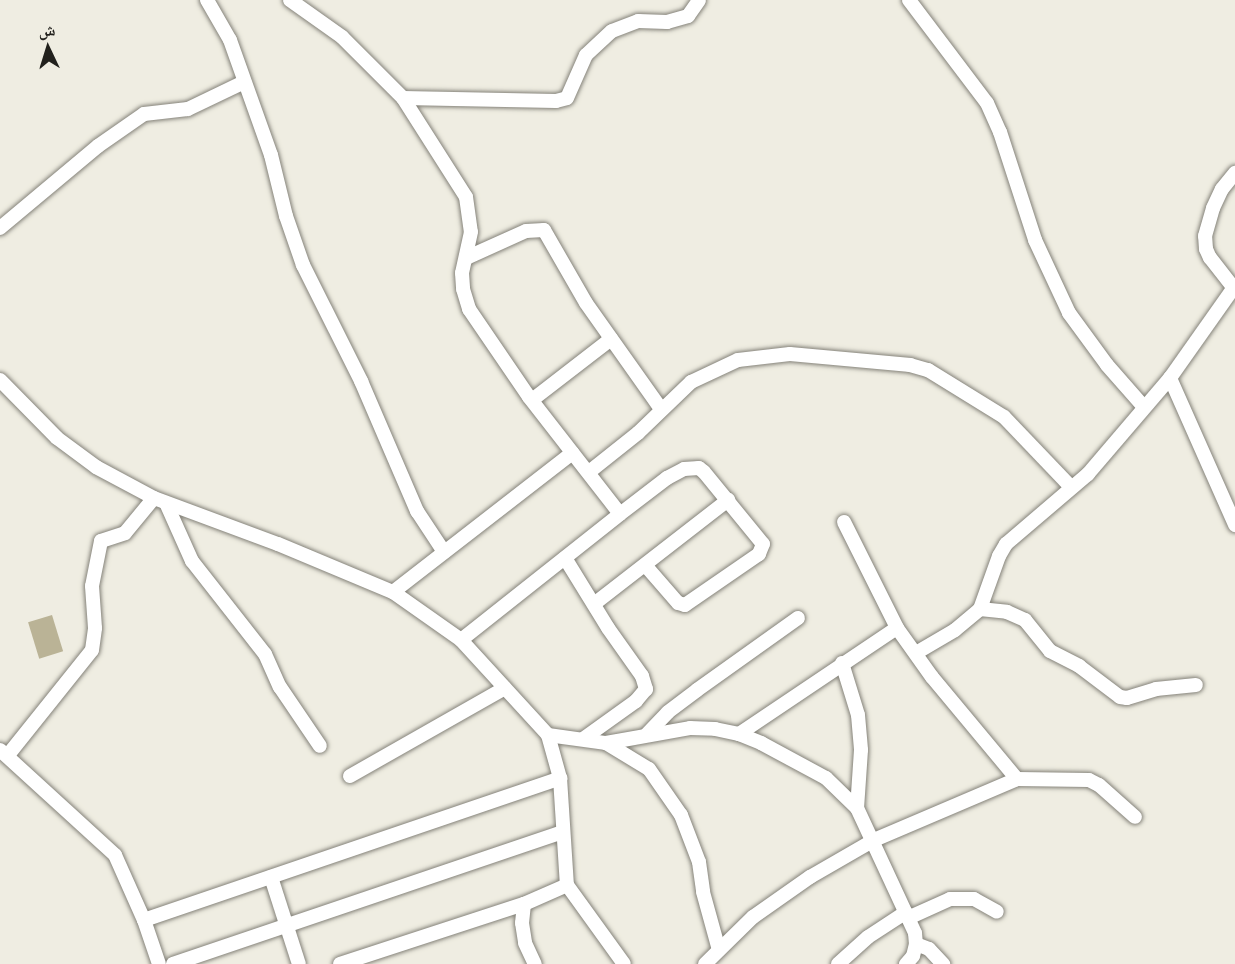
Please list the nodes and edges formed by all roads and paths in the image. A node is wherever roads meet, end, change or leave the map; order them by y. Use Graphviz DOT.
graph roads {
  1 [pos="207,0"];
  2 [pos="290,0"];
  3 [pos="699,0"];
  4 [pos="909,0"];
  5 [pos="244,82"];
  6 [pos="403,98"];
  7 [pos="1235,173"];
  8 [pos="0,228"];
  9 [pos="466,258"];
  10 [pos="1234,286"];
  11 [pos="611,339"];
  12 [pos="1170,378"];
  13 [pos="0,381"];
  14 [pos="532,400"];
  15 [pos="1144,407"];
  16 [pos="661,409"];
  17 [pos="572,453"];
  18 [pos="589,472"];
  19 [pos="1071,487"];
  20 [pos="728,500"];
  21 [pos="160,501"];
  22 [pos="620,514"];
  23 [pos="844,522"];
  24 [pos="1235,525"];
  25 [pos="444,552"];
  26 [pos="565,558"];
  27 [pos="645,565"];
  28 [pos="393,592"];
  29 [pos="594,604"];
  30 [pos="980,609"];
  31 [pos="798,618"];
  32 [pos="897,628"];
  33 [pos="461,640"];
  34 [pos="916,653"];
  35 [pos="842,663"];
  36 [pos="1196,685"];
  37 [pos="505,688"];
  38 [pos="647,734"];
  39 [pos="739,734"];
  40 [pos="548,735"];
  41 [pos="583,739"];
  42 [pos="606,743"];
  43 [pos="320,746"];
  44 [pos="4,752"];
  45 [pos="350,776"];
  46 [pos="560,778"];
  47 [pos="1017,779"];
  48 [pos="857,808"];
  49 [pos="1135,818"];
  50 [pos="562,832"];
  51 [pos="874,840"];
  52 [pos="271,877"];
  53 [pos="567,885"];
  54 [pos="524,904"];
  55 [pos="997,912"];
  56 [pos="907,915"];
  57 [pos="144,920"];
  58 [pos="287,925"];
  59 [pos="916,944"];
  60 [pos="719,950"];
  61 [pos="529,963"];
  62 [pos="159,964"];
  63 [pos="173,964"];
  64 [pos="299,964"];
  65 [pos="340,964"];
  66 [pos="624,964"];
  67 [pos="705,964"];
  68 [pos="838,964"];
  69 [pos="906,964"];
  70 [pos="943,964"];
  1 -- 5 [label="street"];
  2 -- 6 [label="street"];
  3 -- 6 [label="street"];
  4 -- 15 [label="street"];
  5 -- 8 [label="street"];
  5 -- 25 [label="street"];
  6 -- 9 [label="street"];
  7 -- 10 [label="street"];
  9 -- 11 [label="street"];
  9 -- 14 [label="street"];
  10 -- 12 [label="street"];
  11 -- 14 [label="street"];
  11 -- 16 [label="street"];
  12 -- 15 [label="street"];
  12 -- 24 [label="street"];
  13 -- 21 [label="street"];
  14 -- 17 [label="street"];
  15 -- 19 [label="street"];
  16 -- 18 [label="street"];
  16 -- 19 [label="street"];
  17 -- 18 [label="street"];
  17 -- 25 [label="street"];
  18 -- 22 [label="street"];
  19 -- 30 [label="street"];
  20 -- 22 [label="street"];
  20 -- 27 [label="street"];
  20 -- 27 [label="street"];
  21 -- 28 [label="street"];
  21 -- 43 [label="street"];
  21 -- 44 [label="street"];
  22 -- 26 [label="street"];
  23 -- 32 [label="street"];
  25 -- 28 [label="street"];
  26 -- 29 [label="street"];
  26 -- 33 [label="street"];
  27 -- 29 [label="street"];
  28 -- 33 [label="street"];
  29 -- 41 [label="street"];
  30 -- 34 [label="street"];
  30 -- 36 [label="street"];
  31 -- 38 [label="street"];
  32 -- 34 [label="street"];
  32 -- 35 [label="street"];
  33 -- 37 [label="street"];
  34 -- 47 [label="street"];
  35 -- 39 [label="street"];
  35 -- 48 [label="street"];
  37 -- 40 [label="street"];
  37 -- 45 [label="street"];
  38 -- 39 [label="street"];
  38 -- 42 [label="street"];
  39 -- 48 [label="street"];
  40 -- 41 [label="street"];
  40 -- 46 [label="street"];
  41 -- 42 [label="street"];
  42 -- 60 [label="street"];
  44 -- 57 [label="street"];
  46 -- 50 [label="street"];
  46 -- 52 [label="street"];
  47 -- 49 [label="street"];
  47 -- 51 [label="street"];
  48 -- 51 [label="street"];
  50 -- 53 [label="street"];
  50 -- 58 [label="street"];
  51 -- 56 [label="street"];
  51 -- 60 [label="street"];
  52 -- 57 [label="street"];
  52 -- 58 [label="street"];
  53 -- 54 [label="street"];
  53 -- 66 [label="street"];
  54 -- 61 [label="street"];
  54 -- 65 [label="street"];
  55 -- 56 [label="street"];
  56 -- 59 [label="street"];
  56 -- 68 [label="street"];
  57 -- 62 [label="street"];
  58 -- 63 [label="street"];
  58 -- 64 [label="street"];
  59 -- 69 [label="street"];
  59 -- 70 [label="street"];
  60 -- 67 [label="street"];
}
